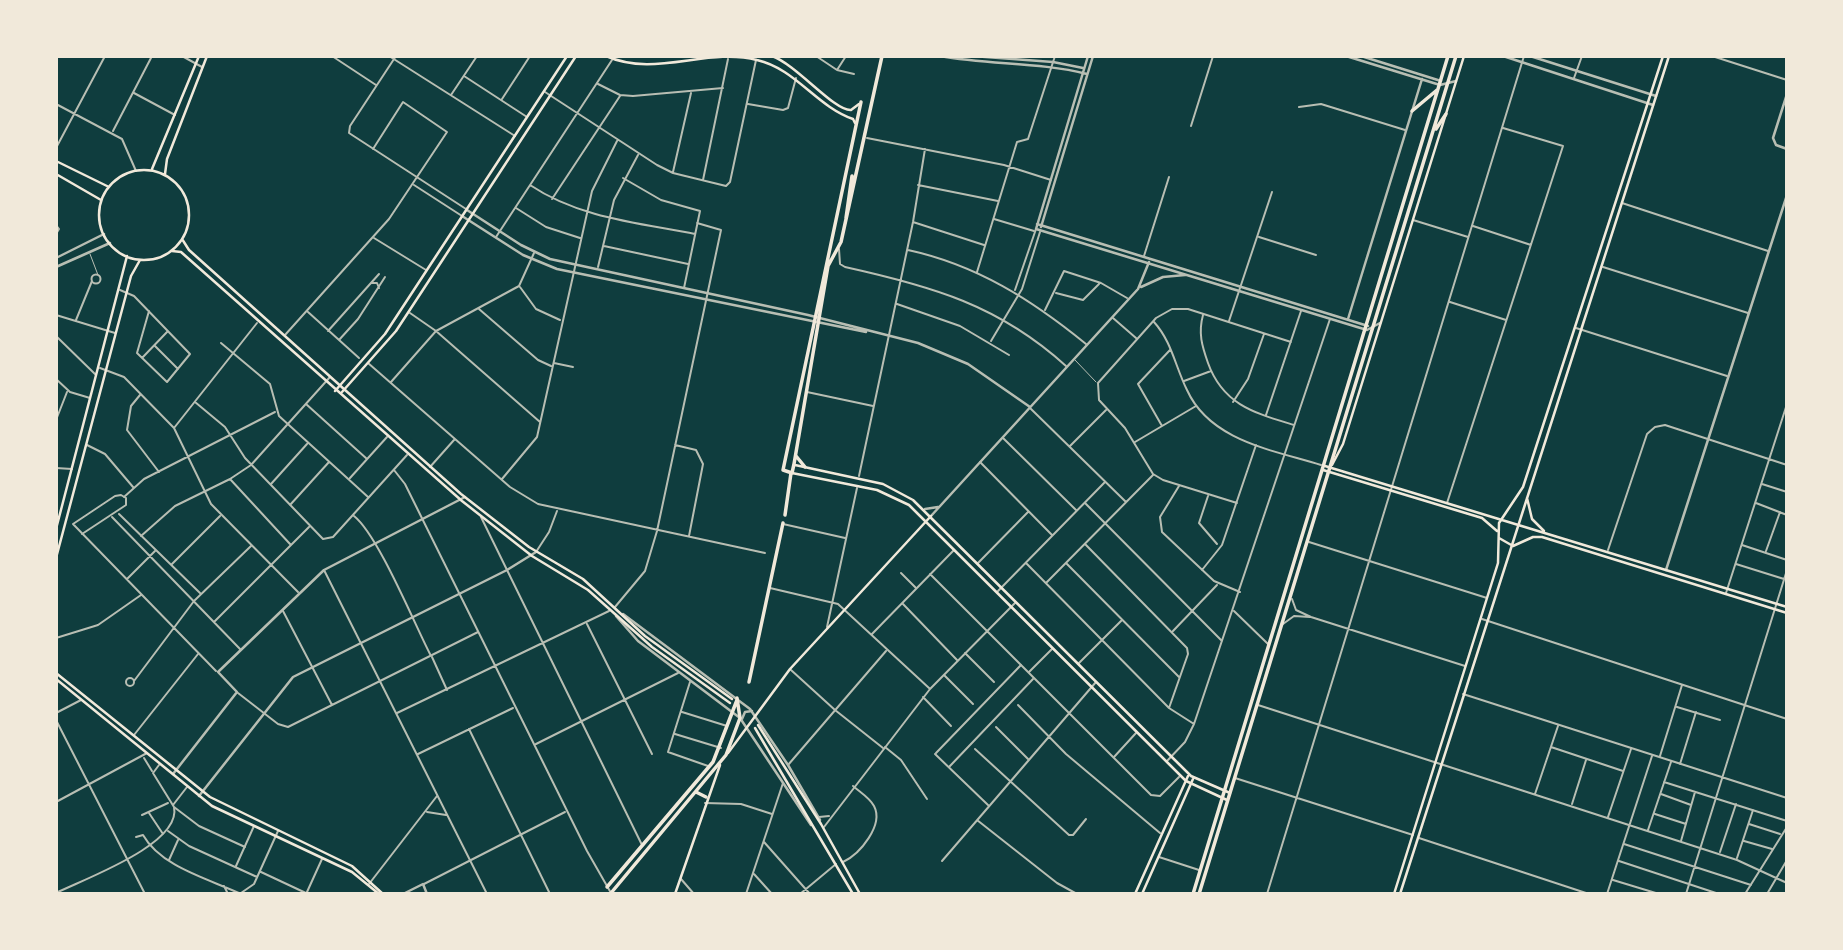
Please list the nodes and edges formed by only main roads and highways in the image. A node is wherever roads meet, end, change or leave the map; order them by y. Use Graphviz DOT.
graph roads {
  1 [pos="199,56"];
  2 [pos="207,56"];
  3 [pos="567,56"];
  4 [pos="576,56"];
  5 [pos="606,56"];
  6 [pos="632,56"];
  7 [pos="662,56"];
  8 [pos="772,56"];
  9 [pos="882,56"];
  10 [pos="1447,56"];
  11 [pos="1456,56"];
  12 [pos="1464,56"];
  13 [pos="1663,56"];
  14 [pos="1669,56"];
  15 [pos="729,58"];
  16 [pos="757,58"];
  17 [pos="1440,85"];
  18 [pos="861,102"];
  19 [pos="1412,111"];
  20 [pos="1446,114"];
  21 [pos="855,123"];
  22 [pos="1433,134"];
  23 [pos="56,161"];
  24 [pos="846,166"];
  25 [pos="150,170"];
  26 [pos="56,174"];
  27 [pos="858,174"];
  28 [pos="166,176"];
  29 [pos="852,176"];
  30 [pos="109,187"];
  31 [pos="841,187"];
  32 [pos="849,188"];
  33 [pos="102,201"];
  34 [pos="846,223"];
  35 [pos="182,239"];
  36 [pos="830,240"];
  37 [pos="841,243"];
  38 [pos="172,251"];
  39 [pos="127,256"];
  40 [pos="140,260"];
  41 [pos="339,386"];
  42 [pos="344,390"];
  43 [pos="335,391"];
  44 [pos="340,395"];
  45 [pos="79,444"];
  46 [pos="86,445"];
  47 [pos="795,453"];
  48 [pos="784,463"];
  49 [pos="794,464"];
  50 [pos="805,467"];
  51 [pos="1324,468"];
  52 [pos="1330,470"];
  53 [pos="791,473"];
  54 [pos="898,490"];
  55 [pos="1527,494"];
  56 [pos="895,497"];
  57 [pos="785,515"];
  58 [pos="931,516"];
  59 [pos="59,517"];
  60 [pos="1500,520"];
  61 [pos="926,521"];
  62 [pos="66,522"];
  63 [pos="783,524"];
  64 [pos="1517,525"];
  65 [pos="57,526"];
  66 [pos="1497,532"];
  67 [pos="1549,534"];
  68 [pos="1499,538"];
  69 [pos="1510,546"];
  70 [pos="56,558"];
  71 [pos="565,569"];
  72 [pos="563,574"];
  73 [pos="1694,582"];
  74 [pos="1787,607"];
  75 [pos="612,609"];
  76 [pos="1787,612"];
  77 [pos="56,673"];
  78 [pos="56,679"];
  79 [pos="749,682"];
  80 [pos="83,698"];
  81 [pos="733,700"];
  82 [pos="726,755"];
  83 [pos="720,765"];
  84 [pos="174,772"];
  85 [pos="1189,774"];
  86 [pos="1193,778"];
  87 [pos="1186,781"];
  88 [pos="694,784"];
  89 [pos="1190,785"];
  90 [pos="695,792"];
  91 [pos="1227,792"];
  92 [pos="706,797"];
  93 [pos="1225,799"];
  94 [pos="685,803"];
  95 [pos="645,852"];
  96 [pos="633,856"];
  97 [pos="370,882"];
  98 [pos="607,887"];
  99 [pos="611,893"];
  100 [pos="381,894"];
  101 [pos="674,894"];
  102 [pos="853,894"];
  103 [pos="860,894"];
  104 [pos="1135,894"];
  105 [pos="1142,894"];
  106 [pos="1193,894"];
  107 [pos="1199,894"];
  108 [pos="1394,894"];
  109 [pos="1400,894"];
  1 -- 25 [label="main road"];
  2 -- 28 [label="main road"];
  3 -- 41 [label="main road"];
  4 -- 42 [label="main road"];
  5 -- 15 [label="main road"];
  6 -- 7 [label="main road"];
  8 -- 18 [label="main road"];
  9 -- 27 [label="main road"];
  10 -- 17 [label="main road"];
  11 -- 22 [label="main road"];
  12 -- 20 [label="main road"];
  13 -- 60 [label="main road"];
  14 -- 55 [label="main road"];
  15 -- 16 [label="main road"];
  16 -- 21 [label="main road"];
  17 -- 19 [label="main road"];
  17 -- 51 [label="main road"];
  18 -- 21 [label="main road"];
  20 -- 22 [label="main road"];
  20 -- 52 [label="main road"];
  21 -- 24 [label="main road"];
  22 -- 52 [label="main road"];
  23 -- 30 [label="main road"];
  24 -- 29 [label="main road"];
  24 -- 31 [label="main road"];
  25 -- 28 [label="main road"];
  25 -- 30 [label="main road"];
  26 -- 33 [label="main road"];
  27 -- 29 [label="main road"];
  27 -- 34 [label="main road"];
  28 -- 35 [label="main road"];
  29 -- 32 [label="main road"];
  30 -- 33 [label="main road"];
  31 -- 32 [label="main road"];
  31 -- 36 [label="main road"];
  32 -- 34 [label="main road"];
  33 -- 39 [label="main road"];
  34 -- 37 [label="main road"];
  35 -- 38 [label="main road"];
  35 -- 41 [label="main road"];
  36 -- 37 [label="main road"];
  36 -- 48 [label="main road"];
  37 -- 47 [label="main road"];
  38 -- 40 [label="main road"];
  38 -- 43 [label="main road"];
  39 -- 40 [label="main road"];
  39 -- 45 [label="main road"];
  40 -- 46 [label="main road"];
  41 -- 42 [label="main road"];
  41 -- 43 [label="main road"];
  42 -- 44 [label="main road"];
  42 -- 71 [label="main road"];
  43 -- 44 [label="main road"];
  44 -- 72 [label="main road"];
  45 -- 46 [label="main road"];
  45 -- 46 [label="main road"];
  45 -- 59 [label="main road"];
  46 -- 62 [label="main road"];
  47 -- 49 [label="main road"];
  47 -- 50 [label="main road"];
  48 -- 49 [label="main road"];
  48 -- 53 [label="main road"];
  49 -- 50 [label="main road"];
  49 -- 53 [label="main road"];
  50 -- 54 [label="main road"];
  51 -- 52 [label="main road"];
  51 -- 91 [label="main road"];
  52 -- 60 [label="main road"];
  52 -- 66 [label="main road"];
  52 -- 91 [label="main road"];
  53 -- 56 [label="main road"];
  53 -- 57 [label="main road"];
  54 -- 56 [label="main road"];
  54 -- 58 [label="main road"];
  55 -- 64 [label="main road"];
  55 -- 67 [label="main road"];
  56 -- 61 [label="main road"];
  58 -- 61 [label="main road"];
  58 -- 85 [label="main road"];
  59 -- 62 [label="main road"];
  59 -- 65 [label="main road"];
  60 -- 64 [label="main road"];
  60 -- 66 [label="main road"];
  61 -- 82 [label="main road"];
  61 -- 87 [label="main road"];
  62 -- 65 [label="main road"];
  62 -- 70 [label="main road"];
  63 -- 79 [label="main road"];
  64 -- 67 [label="main road"];
  64 -- 69 [label="main road"];
  66 -- 68 [label="main road"];
  67 -- 73 [label="main road"];
  68 -- 69 [label="main road"];
  68 -- 108 [label="main road"];
  69 -- 73 [label="main road"];
  69 -- 109 [label="main road"];
  71 -- 72 [label="main road"];
  71 -- 75 [label="main road"];
  72 -- 75 [label="main road"];
  73 -- 74 [label="main road"];
  73 -- 76 [label="main road"];
  75 -- 81 [label="main road"];
  77 -- 80 [label="main road"];
  78 -- 80 [label="main road"];
  80 -- 84 [label="main road"];
  80 -- 84 [label="main road"];
  81 -- 82 [label="main road"];
  81 -- 88 [label="main road"];
  82 -- 83 [label="main road"];
  83 -- 90 [label="main road"];
  83 -- 92 [label="main road"];
  84 -- 97 [label="main road"];
  84 -- 97 [label="main road"];
  85 -- 86 [label="main road"];
  85 -- 87 [label="main road"];
  86 -- 89 [label="main road"];
  86 -- 91 [label="main road"];
  87 -- 89 [label="main road"];
  87 -- 104 [label="main road"];
  88 -- 94 [label="main road"];
  88 -- 96 [label="main road"];
  89 -- 93 [label="main road"];
  89 -- 105 [label="main road"];
  90 -- 92 [label="main road"];
  90 -- 94 [label="main road"];
  91 -- 93 [label="main road"];
  92 -- 101 [label="main road"];
  93 -- 106 [label="main road"];
  93 -- 107 [label="main road"];
  94 -- 95 [label="main road"];
  95 -- 96 [label="main road"];
  95 -- 99 [label="main road"];
  96 -- 98 [label="main road"];
  97 -- 100 [label="main road"];
  102 -- 103 [label="main road"];
}
